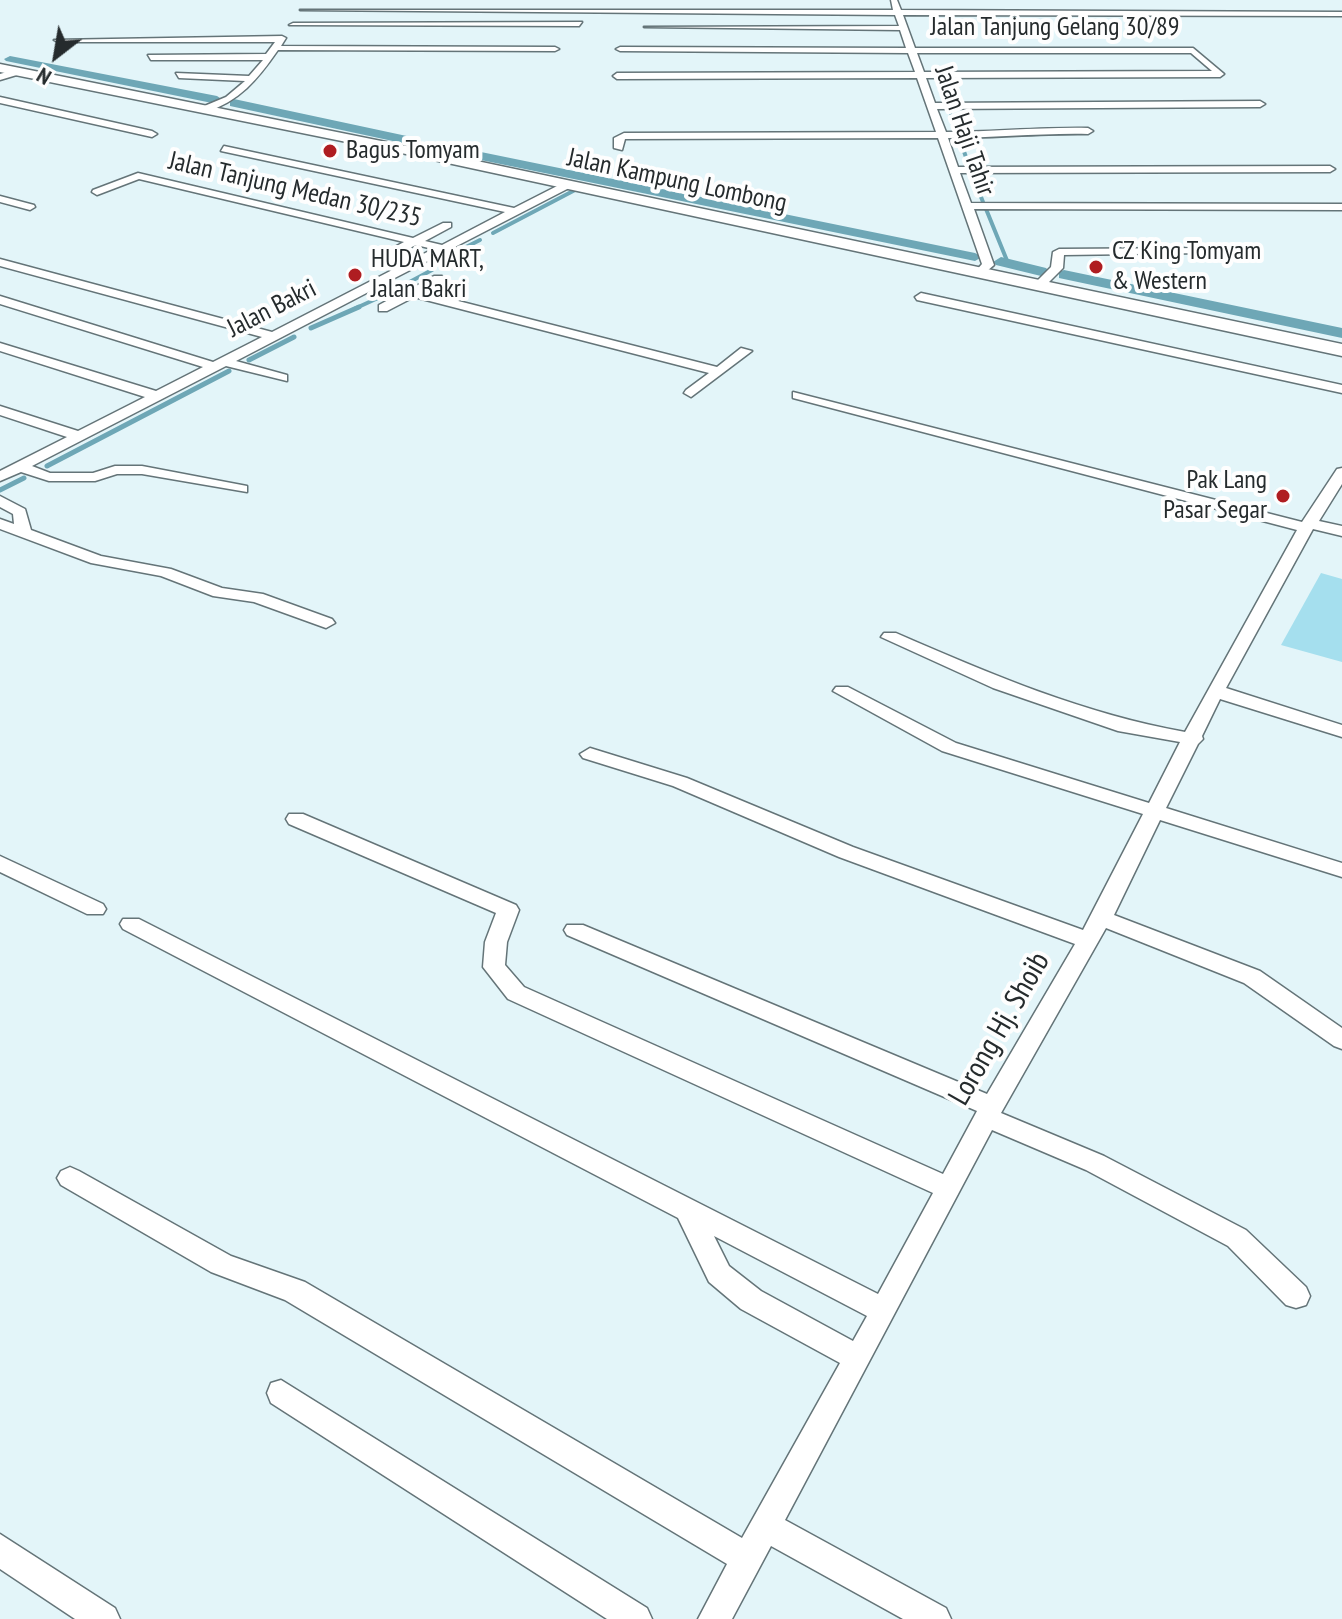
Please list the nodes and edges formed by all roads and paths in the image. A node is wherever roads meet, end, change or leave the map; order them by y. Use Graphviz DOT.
graph roads {
  1 [pos="311,0"];
  2 [pos="894,0"];
  3 [pos="304,10"];
  4 [pos="815,11"];
  5 [pos="898,12"];
  6 [pos="1236,14"];
  7 [pos="1342,14"];
  8 [pos="579,24"];
  9 [pos="293,25"];
  10 [pos="324,25"];
  11 [pos="902,26"];
  12 [pos="1239,26"];
  13 [pos="648,27"];
  14 [pos="317,33"];
  15 [pos="58,40"];
  16 [pos="278,44"];
  17 [pos="943,45"];
  18 [pos="555,49"];
  19 [pos="620,49"];
  20 [pos="913,50"];
  21 [pos="151,57"];
  22 [pos="267,57"];
  23 [pos="0,68"];
  24 [pos="17,72"];
  25 [pos="921,74"];
  26 [pos="958,74"];
  27 [pos="179,75"];
  28 [pos="617,76"];
  29 [pos="0,77"];
  30 [pos="251,79"];
  31 [pos="962,85"];
  32 [pos="0,100"];
  33 [pos="1260,104"];
  34 [pos="930,106"];
  35 [pos="210,108"];
  36 [pos="1088,131"];
  37 [pos="152,134"];
  38 [pos="941,135"];
  39 [pos="619,148"];
  40 [pos="224,149"];
  41 [pos="1031,155"];
  42 [pos="1035,169"];
  43 [pos="1330,169"];
  44 [pos="952,170"];
  45 [pos="567,185"];
  46 [pos="97,192"];
  47 [pos="0,199"];
  48 [pos="966,206"];
  49 [pos="30,207"];
  50 [pos="1342,207"];
  51 [pos="514,211"];
  52 [pos="447,225"];
  53 [pos="416,241"];
  54 [pos="442,248"];
  55 [pos="1201,251"];
  56 [pos="382,258"];
  57 [pos="0,262"];
  58 [pos="980,273"];
  59 [pos="438,279"];
  60 [pos="375,283"];
  61 [pos="1039,285"];
  62 [pos="413,293"];
  63 [pos="921,297"];
  64 [pos="0,300"];
  65 [pos="383,308"];
  66 [pos="273,336"];
  67 [pos="0,347"];
  68 [pos="1342,350"];
  69 [pos="746,351"];
  70 [pos="218,363"];
  71 [pos="719,371"];
  72 [pos="282,378"];
  73 [pos="1342,389"];
  74 [pos="691,393"];
  75 [pos="798,395"];
  76 [pos="156,396"];
  77 [pos="0,410"];
  78 [pos="79,436"];
  79 [pos="20,467"];
  80 [pos="1342,472"];
  81 [pos="0,477"];
  82 [pos="242,489"];
  83 [pos="0,501"];
  84 [pos="0,524"];
  85 [pos="1308,525"];
  86 [pos="23,531"];
  87 [pos="1342,531"];
  88 [pos="326,623"];
  89 [pos="890,637"];
  90 [pos="842,691"];
  91 [pos="1215,691"];
  92 [pos="1342,731"];
  93 [pos="1194,739"];
  94 [pos="590,754"];
  95 [pos="1155,810"];
  96 [pos="296,819"];
  97 [pos="0,863"];
  98 [pos="1342,870"];
  99 [pos="95,909"];
  100 [pos="1101,918"];
  101 [pos="131,924"];
  102 [pos="575,930"];
  103 [pos="1087,940"];
  104 [pos="1342,1040"];
  105 [pos="989,1112"];
  106 [pos="70,1178"];
  107 [pos="948,1188"];
  108 [pos="687,1210"];
  109 [pos="1296,1296"];
  110 [pos="884,1311"];
  111 [pos="858,1358"];
  112 [pos="281,1393"];
  113 [pos="765,1526"];
  114 [pos="0,1550"];
  115 [pos="746,1558"];
  116 [pos="104,1619"];
  117 [pos="636,1619"];
  118 [pos="714,1619"];
  119 [pos="935,1619"];
  1 -- 3 [label="street"];
  2 -- 5 [label="street, Jalan Haji Tahir"];
  3 -- 4 [label="street"];
  3 -- 9 [label="street"];
  4 -- 5 [label="street"];
  4 -- 11 [label="street"];
  5 -- 6 [label="street"];
  5 -- 11 [label="street, Jalan Haji Tahir"];
  6 -- 7 [label="street"];
  6 -- 12 [label="street"];
  8 -- 10 [label="street"];
  9 -- 10 [label="street"];
  9 -- 16 [label="street"];
  10 -- 14 [label="street"];
  11 -- 13 [label="street"];
  11 -- 20 [label="street, Jalan Haji Tahir"];
  15 -- 16 [label="street"];
  16 -- 18 [label="street"];
  16 -- 22 [label="street"];
  17 -- 20 [label="street, Jalan Tanjung Gelang 30/89"];
  17 -- 26 [label="street"];
  17 -- 26 [label="street, Jalan Tanjung Gelang 30/89"];
  19 -- 20 [label="street, Jalan Tanjung Gelang 30/89"];
  20 -- 25 [label="street, Jalan Haji Tahir"];
  21 -- 22 [label="street"];
  22 -- 30 [label="street"];
  23 -- 24 [label="street, Jalan Kampung Lombong"];
  24 -- 29 [label="street"];
  24 -- 35 [label="street, Jalan Kampung Lombong"];
  25 -- 26 [label="street"];
  25 -- 28 [label="street"];
  25 -- 34 [label="street, Jalan Haji Tahir"];
  26 -- 31 [label="street"];
  27 -- 30 [label="street"];
  30 -- 35 [label="street"];
  32 -- 37 [label="street"];
  33 -- 34 [label="street"];
  34 -- 38 [label="street, Jalan Haji Tahir"];
  35 -- 45 [label="street, Jalan Kampung Lombong"];
  36 -- 38 [label="street"];
  38 -- 39 [label="street"];
  38 -- 44 [label="street, Jalan Haji Tahir"];
  40 -- 51 [label="street"];
  41 -- 42 [label="street"];
  42 -- 43 [label="street"];
  42 -- 44 [label="street"];
  44 -- 48 [label="street, Jalan Haji Tahir"];
  45 -- 51 [label="street, Jalan Bakri"];
  45 -- 58 [label="street, Jalan Kampung Lombong"];
  46 -- 53 [label="street, Jalan Tanjung Medan 30/235"];
  47 -- 49 [label="street"];
  48 -- 50 [label="street"];
  48 -- 58 [label="street, Jalan Haji Tahir"];
  51 -- 54 [label="street, Jalan Bakri"];
  52 -- 53 [label="street"];
  53 -- 54 [label="street, Jalan Tanjung Medan 30/235"];
  53 -- 56 [label="street"];
  54 -- 60 [label="street, Jalan Bakri"];
  55 -- 61 [label="street"];
  57 -- 66 [label="street"];
  58 -- 61 [label="street, Jalan Kampung Lombong"];
  59 -- 62 [label="street"];
  60 -- 62 [label="street"];
  60 -- 66 [label="street, Jalan Bakri"];
  61 -- 68 [label="street, Jalan Kampung Lombong"];
  62 -- 65 [label="street"];
  62 -- 71 [label="street"];
  63 -- 73 [label="street"];
  64 -- 70 [label="street"];
  66 -- 70 [label="street, Jalan Bakri"];
  67 -- 76 [label="street"];
  69 -- 71 [label="street"];
  70 -- 72 [label="street"];
  70 -- 76 [label="street, Jalan Bakri"];
  71 -- 74 [label="street"];
  75 -- 85 [label="street"];
  76 -- 78 [label="street, Jalan Bakri"];
  77 -- 78 [label="street"];
  78 -- 79 [label="street, Jalan Bakri"];
  79 -- 81 [label="street, Jalan Bakri"];
  79 -- 82 [label="street"];
  80 -- 85 [label="street, Lorong Hj. Shoib"];
  83 -- 86 [label="street"];
  84 -- 86 [label="street"];
  85 -- 87 [label="street"];
  85 -- 91 [label="street, Lorong Hj. Shoib"];
  86 -- 88 [label="street"];
  89 -- 93 [label="street"];
  90 -- 95 [label="street"];
  91 -- 92 [label="street"];
  91 -- 93 [label="street, Lorong Hj. Shoib"];
  93 -- 95 [label="street, Lorong Hj. Shoib"];
  94 -- 103 [label="street"];
  95 -- 98 [label="street"];
  95 -- 100 [label="street, Lorong Hj. Shoib"];
  96 -- 107 [label="street"];
  97 -- 99 [label="street"];
  100 -- 103 [label="street, Lorong Hj. Shoib"];
  100 -- 104 [label="street"];
  101 -- 108 [label="street"];
  102 -- 105 [label="street"];
  103 -- 105 [label="street, Lorong Hj. Shoib"];
  105 -- 107 [label="street, Lorong Hj. Shoib"];
  105 -- 109 [label="street"];
  106 -- 115 [label="street"];
  107 -- 110 [label="street, Lorong Hj. Shoib"];
  108 -- 110 [label="street"];
  108 -- 111 [label="street"];
  110 -- 111 [label="street, Lorong Hj. Shoib"];
  111 -- 113 [label="street, Lorong Hj. Shoib"];
  112 -- 117 [label="street"];
  113 -- 115 [label="street, Lorong Hj. Shoib"];
  113 -- 119 [label="street"];
  114 -- 116 [label="street"];
  115 -- 118 [label="street, Lorong Hj. Shoib"];
}
